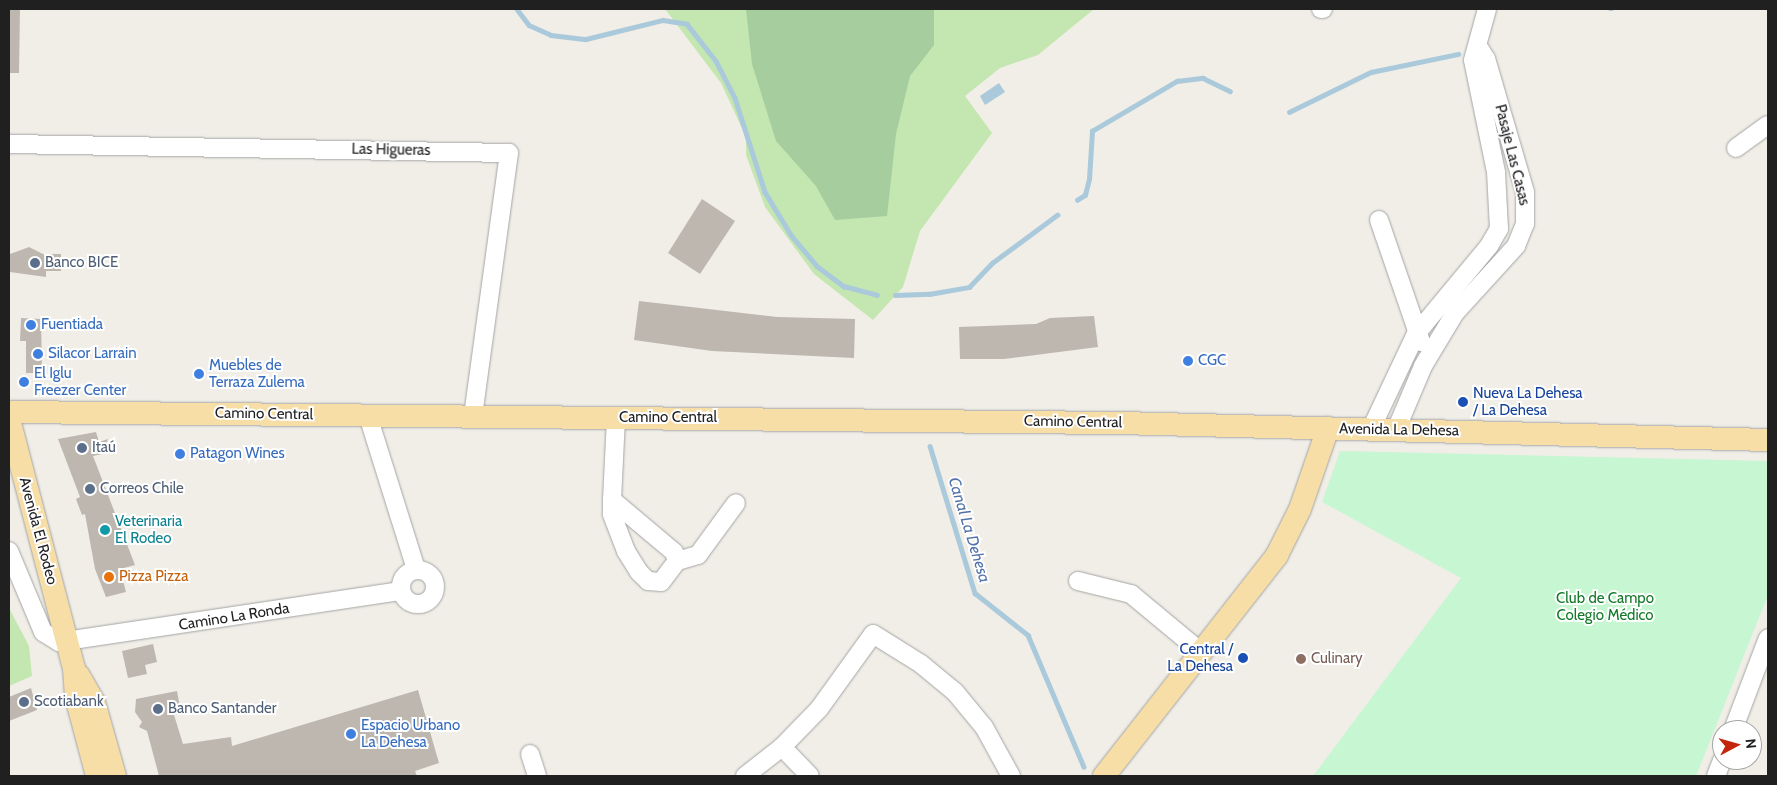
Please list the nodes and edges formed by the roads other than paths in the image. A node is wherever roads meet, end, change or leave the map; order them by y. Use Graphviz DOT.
graph roads {
  1 [pos="1487,9"];
  2 [pos="1478,46"];
  3 [pos="1768,126"];
  4 [pos="9,144"];
  5 [pos="1736,148"];
  6 [pos="1379,220"];
  7 [pos="1416,334"];
  8 [pos="1429,355"];
  9 [pos="9,412"];
  10 [pos="368,416"];
  11 [pos="473,416"];
  12 [pos="616,418"];
  13 [pos="9,419"];
  14 [pos="1328,428"];
  15 [pos="1371,429"];
  16 [pos="1396,430"];
  17 [pos="1768,440"];
  18 [pos="612,500"];
  19 [pos="736,503"];
  20 [pos="9,551"];
  21 [pos="677,561"];
  22 [pos="416,569"];
  23 [pos="1078,581"];
  24 [pos="401,591"];
  25 [pos="1768,638"];
  26 [pos="67,642"];
  27 [pos="1202,653"];
  28 [pos="74,668"];
  29 [pos="1737,720"];
  30 [pos="782,747"];
  31 [pos="530,754"];
  32 [pos="97,776"];
  33 [pos="115,776"];
  34 [pos="537,776"];
  35 [pos="745,776"];
  36 [pos="810,776"];
  37 [pos="1011,776"];
  38 [pos="1104,776"];
  1 -- 2 [label="street, Pasaje Las Casas"];
  2 -- 7 [label="street, Pasaje Las Casas"];
  2 -- 8 [label="street, Pasaje Las Casas"];
  3 -- 5 [label="street"];
  4 -- 11 [label="street, Las Higueras"];
  6 -- 7 [label="street"];
  7 -- 8 [label="street"];
  7 -- 15 [label="street, Pasaje Las Casas"];
  8 -- 16 [label="street, Pasaje Las Casas"];
  9 -- 10 [label="main road, Camino Central"];
  10 -- 11 [label="main road, Camino Central"];
  10 -- 22 [label="street"];
  11 -- 12 [label="main road, Camino Central"];
  12 -- 14 [label="main road, Camino Central"];
  12 -- 18 [label="street"];
  13 -- 26 [label="main road, Avenida El Rodeo"];
  14 -- 15 [label="main road, Avenida La Dehesa"];
  14 -- 27 [label="main road, Avenida La Dehesa"];
  15 -- 16 [label="main road, Avenida La Dehesa"];
  16 -- 17 [label="main road, Avenida La Dehesa"];
  18 -- 21 [label="street"];
  18 -- 21 [label="street"];
  19 -- 21 [label="street"];
  20 -- 26 [label="street, Avenida El Rodeo"];
  22 -- 24 [label="street"];
  22 -- 24 [label="street"];
  23 -- 27 [label="street"];
  24 -- 26 [label="street, Camino La Ronda"];
  25 -- 29 [label="street"];
  26 -- 28 [label="main road, Avenida El Rodeo"];
  27 -- 38 [label="main road, Avenida La Dehesa"];
  28 -- 32 [label="main road, Avenida El Rodeo"];
  28 -- 33 [label="main road, Avenida El Rodeo"];
  30 -- 35 [label="street"];
  30 -- 36 [label="street"];
  30 -- 37 [label="street"];
  31 -- 34 [label="street"];
}
